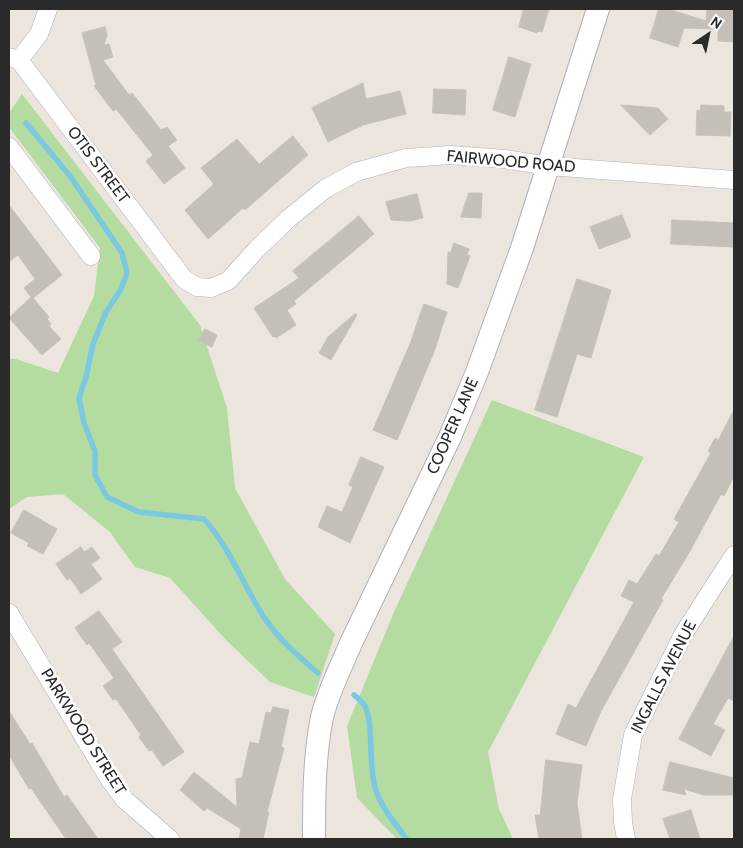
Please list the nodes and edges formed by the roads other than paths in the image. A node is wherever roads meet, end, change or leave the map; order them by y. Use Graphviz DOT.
graph roads {
  1 [pos="48,9"];
  2 [pos="598,9"];
  3 [pos="14,59"];
  4 [pos="9,147"];
  5 [pos="548,166"];
  6 [pos="734,180"];
  7 [pos="91,256"];
  8 [pos="184,279"];
  9 [pos="734,554"];
  10 [pos="9,613"];
  11 [pos="170,839"];
  12 [pos="314,839"];
  13 [pos="626,839"];
  1 -- 3 [label="street"];
  2 -- 5 [label="street, COOPER LANE"];
  3 -- 8 [label="street, OTIS STREET"];
  4 -- 7 [label="street"];
  5 -- 6 [label="street, FAIRWOOD ROAD"];
  5 -- 8 [label="street, FAIRWOOD ROAD"];
  5 -- 12 [label="street, COOPER LANE"];
  9 -- 13 [label="street, INGALLS AVENUE"];
  10 -- 11 [label="street, PARKWOOD STREET"];
}
